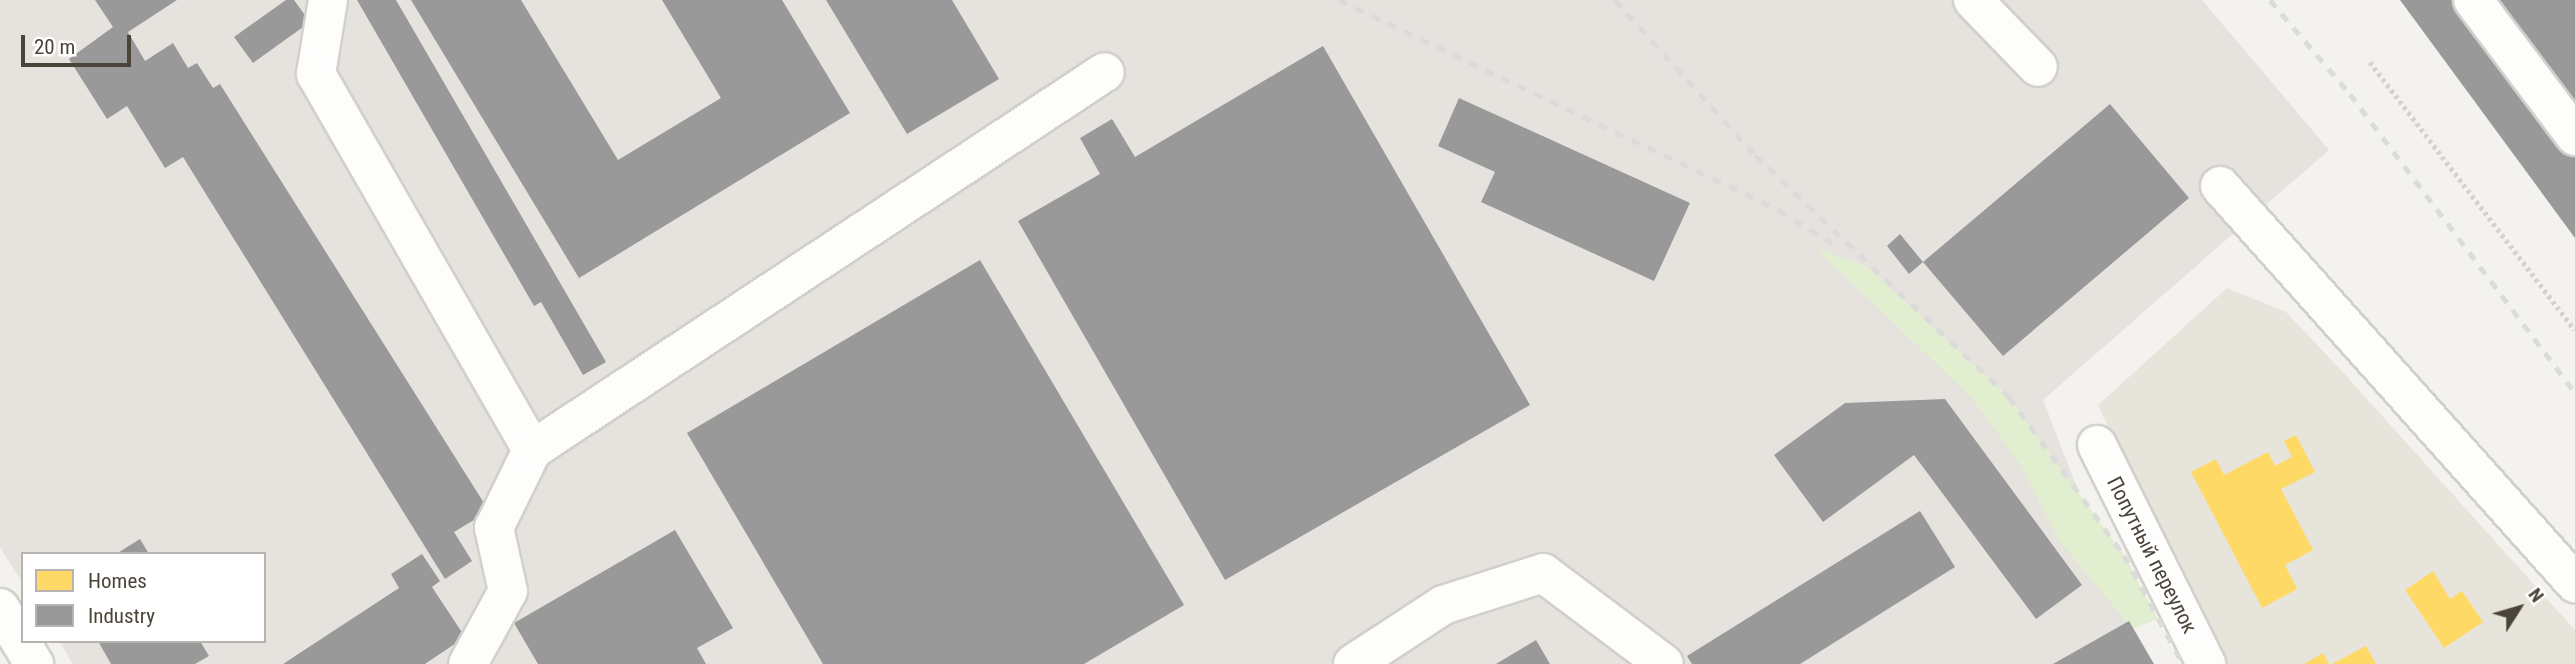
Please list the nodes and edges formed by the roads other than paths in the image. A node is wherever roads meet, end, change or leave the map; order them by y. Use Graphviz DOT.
graph roads {
  1 [pos="328,0"];
  2 [pos="1973,0"];
  3 [pos="2473,0"];
  4 [pos="2038,67"];
  5 [pos="1105,72"];
  6 [pos="2575,136"];
  7 [pos="2220,186"];
  8 [pos="2097,445"];
  9 [pos="532,450"];
  10 [pos="2575,583"];
  11 [pos="0,608"];
  12 [pos="21,643"];
  13 [pos="21,643"];
  14 [pos="34,664"];
  15 [pos="468,664"];
  16 [pos="1353,664"];
  17 [pos="1664,664"];
  18 [pos="2206,664"];
  1 -- 9 [label="street"];
  2 -- 4 [label="street"];
  3 -- 6 [label="street"];
  5 -- 9 [label="street"];
  7 -- 10 [label="street"];
  8 -- 18 [label="street, Попутный переулок"];
  9 -- 15 [label="street"];
  11 -- 13 [label="street"];
  12 -- 14 [label="street"];
  16 -- 17 [label="street"];
}
